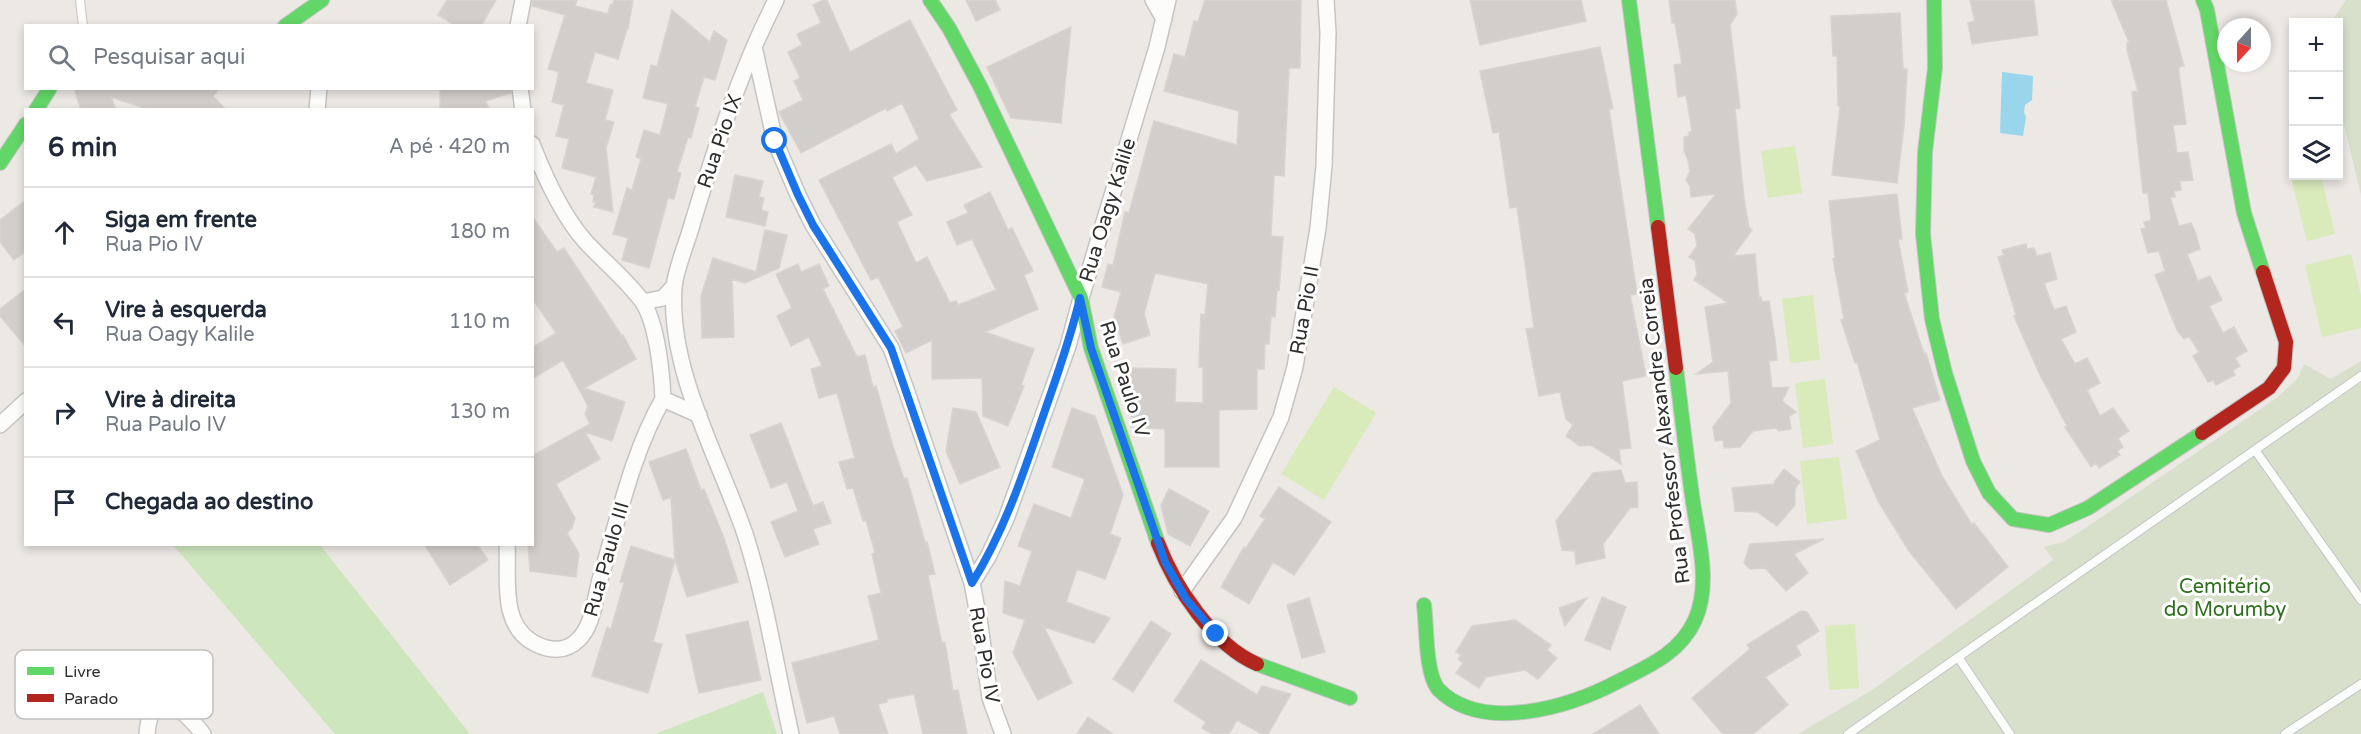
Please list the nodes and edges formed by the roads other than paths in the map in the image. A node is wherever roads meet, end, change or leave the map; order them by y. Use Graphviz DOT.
graph roads {
  1 [pos="80,0"];
  2 [pos="322,0"];
  3 [pos="523,0"];
  4 [pos="776,0"];
  5 [pos="930,0"];
  6 [pos="1153,0"];
  7 [pos="1168,0"];
  8 [pos="1326,0"];
  9 [pos="1629,0"];
  10 [pos="1934,0"];
  11 [pos="2203,0"];
  12 [pos="1164,19"];
  13 [pos="83,24"];
  14 [pos="288,24"];
  15 [pos="518,24"];
  16 [pos="754,46"];
  17 [pos="49,90"];
  18 [pos="319,90"];
  19 [pos="520,90"];
  20 [pos="37,108"];
  21 [pos="317,108"];
  22 [pos="523,108"];
  23 [pos="24,127"];
  24 [pos="534,149"];
  25 [pos="0,163"];
  26 [pos="674,286"];
  27 [pos="1080,298"];
  28 [pos="643,302"];
  29 [pos="2361,376"];
  30 [pos="663,399"];
  31 [pos="24,403"];
  32 [pos="699,415"];
  33 [pos="0,425"];
  34 [pos="2255,450"];
  35 [pos="507,546"];
  36 [pos="972,583"];
  37 [pos="1182,591"];
  38 [pos="2361,600"];
  39 [pos="1424,605"];
  40 [pos="1958,657"];
  41 [pos="2361,684"];
  42 [pos="1350,698"];
  43 [pos="149,719"];
  44 [pos="191,719"];
  45 [pos="147,734"];
  46 [pos="203,734"];
  47 [pos="791,734"];
  48 [pos="1003,734"];
  49 [pos="1848,734"];
  50 [pos="2010,734"];
  51 [pos="2285,734"];
  1 -- 13 [label="lane"];
  2 -- 14 [label="street"];
  3 -- 15 [label="street"];
  4 -- 16 [label="street, Rua Pio IX"];
  5 -- 27 [label="street, Rua Paulo IV"];
  6 -- 12 [label="street"];
  7 -- 12 [label="street, Rua Oagy Kalile"];
  8 -- 37 [label="street, Rua Pio II"];
  9 -- 39 [label="street, Rua Professor Alexandre Correia"];
  10 -- 11 [label="street"];
  12 -- 27 [label="street, Rua Oagy Kalile"];
  16 -- 26 [label="street, Rua Pio IX"];
  16 -- 36 [label="street, Rua Pio IV"];
  17 -- 20 [label="street"];
  18 -- 21 [label="street"];
  19 -- 22 [label="street"];
  23 -- 25 [label="street"];
  24 -- 28 [label="street"];
  26 -- 28 [label="street"];
  26 -- 32 [label="street, Rua Pio IX"];
  27 -- 36 [label="street, Rua Oagy Kalile"];
  27 -- 37 [label="street, Rua Paulo IV"];
  28 -- 30 [label="street"];
  29 -- 34 [label="lane"];
  30 -- 32 [label="street"];
  30 -- 35 [label="street, Rua Paulo III"];
  31 -- 33 [label="street"];
  32 -- 47 [label="street, Rua Pio IX"];
  34 -- 38 [label="lane"];
  34 -- 40 [label="lane"];
  36 -- 48 [label="street, Rua Pio IV"];
  37 -- 42 [label="street, Rua Paulo IV"];
  40 -- 49 [label="lane"];
  40 -- 50 [label="lane"];
  41 -- 51 [label="lane"];
  43 -- 45 [label="street"];
  44 -- 46 [label="street"];
}
